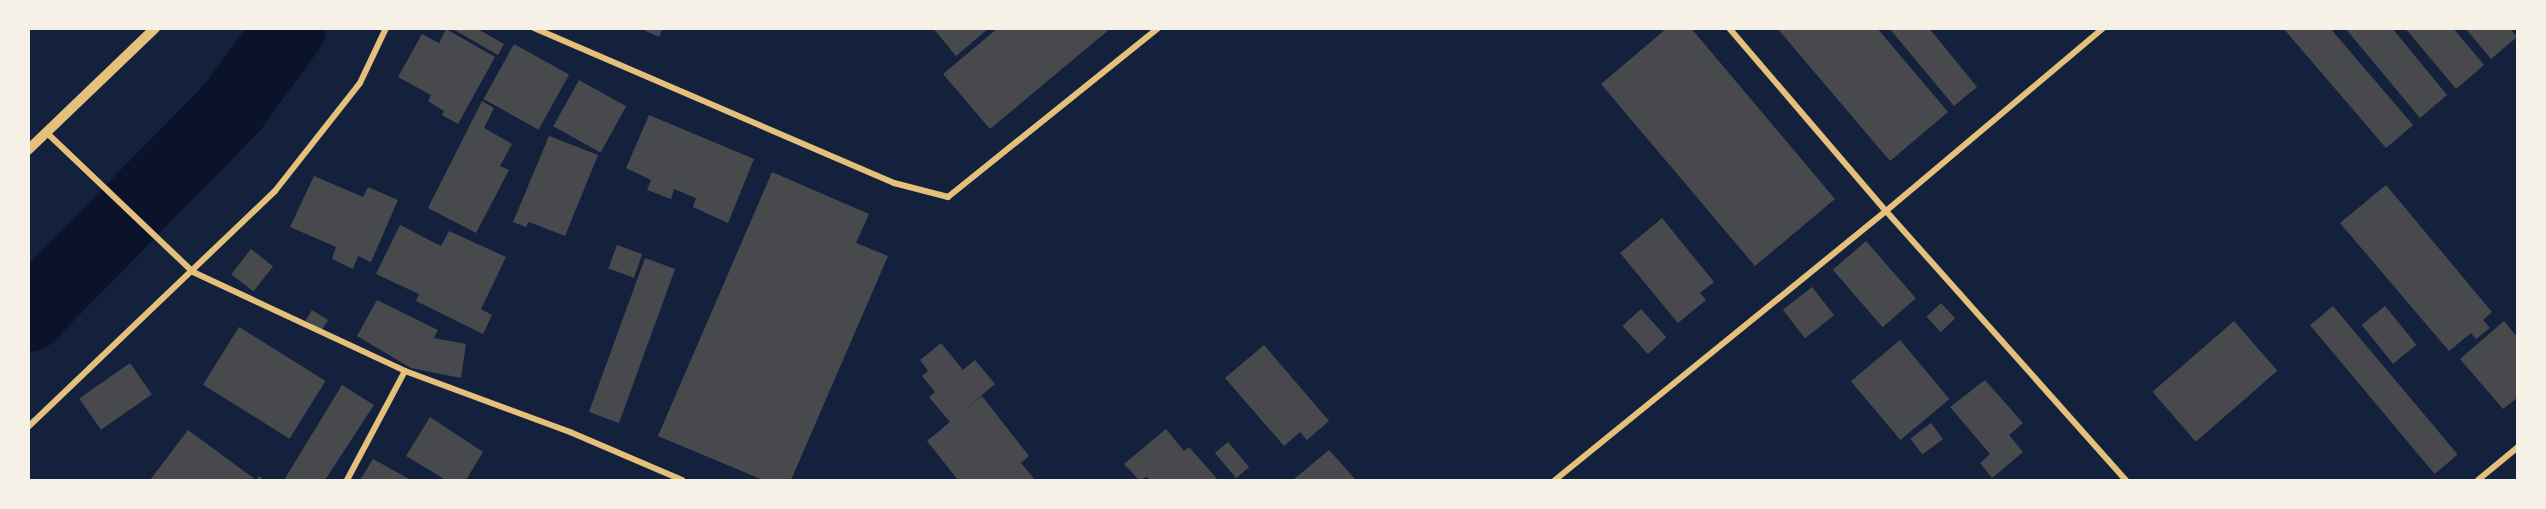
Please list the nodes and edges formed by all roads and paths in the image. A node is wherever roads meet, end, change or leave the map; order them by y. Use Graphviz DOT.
graph roads {
  1 [pos="154,28"];
  2 [pos="386,28"];
  3 [pos="534,28"];
  4 [pos="1158,28"];
  5 [pos="1729,28"];
  6 [pos="2103,28"];
  7 [pos="46,132"];
  8 [pos="28,150"];
  9 [pos="1886,211"];
  10 [pos="193,272"];
  11 [pos="405,371"];
  12 [pos="28,427"];
  13 [pos="2517,447"];
  14 [pos="347,480"];
  15 [pos="682,480"];
  16 [pos="1555,480"];
  17 [pos="2126,480"];
  18 [pos="2478,480"];
  1 -- 7 [label="street"];
  2 -- 10 [label="street"];
  3 -- 4 [label="street"];
  5 -- 9 [label="street"];
  6 -- 9 [label="street"];
  7 -- 8 [label="street"];
  7 -- 10 [label="street"];
  9 -- 16 [label="street"];
  9 -- 17 [label="street"];
  10 -- 11 [label="street"];
  10 -- 12 [label="street"];
  11 -- 14 [label="street"];
  11 -- 15 [label="street"];
  13 -- 18 [label="street"];
}
